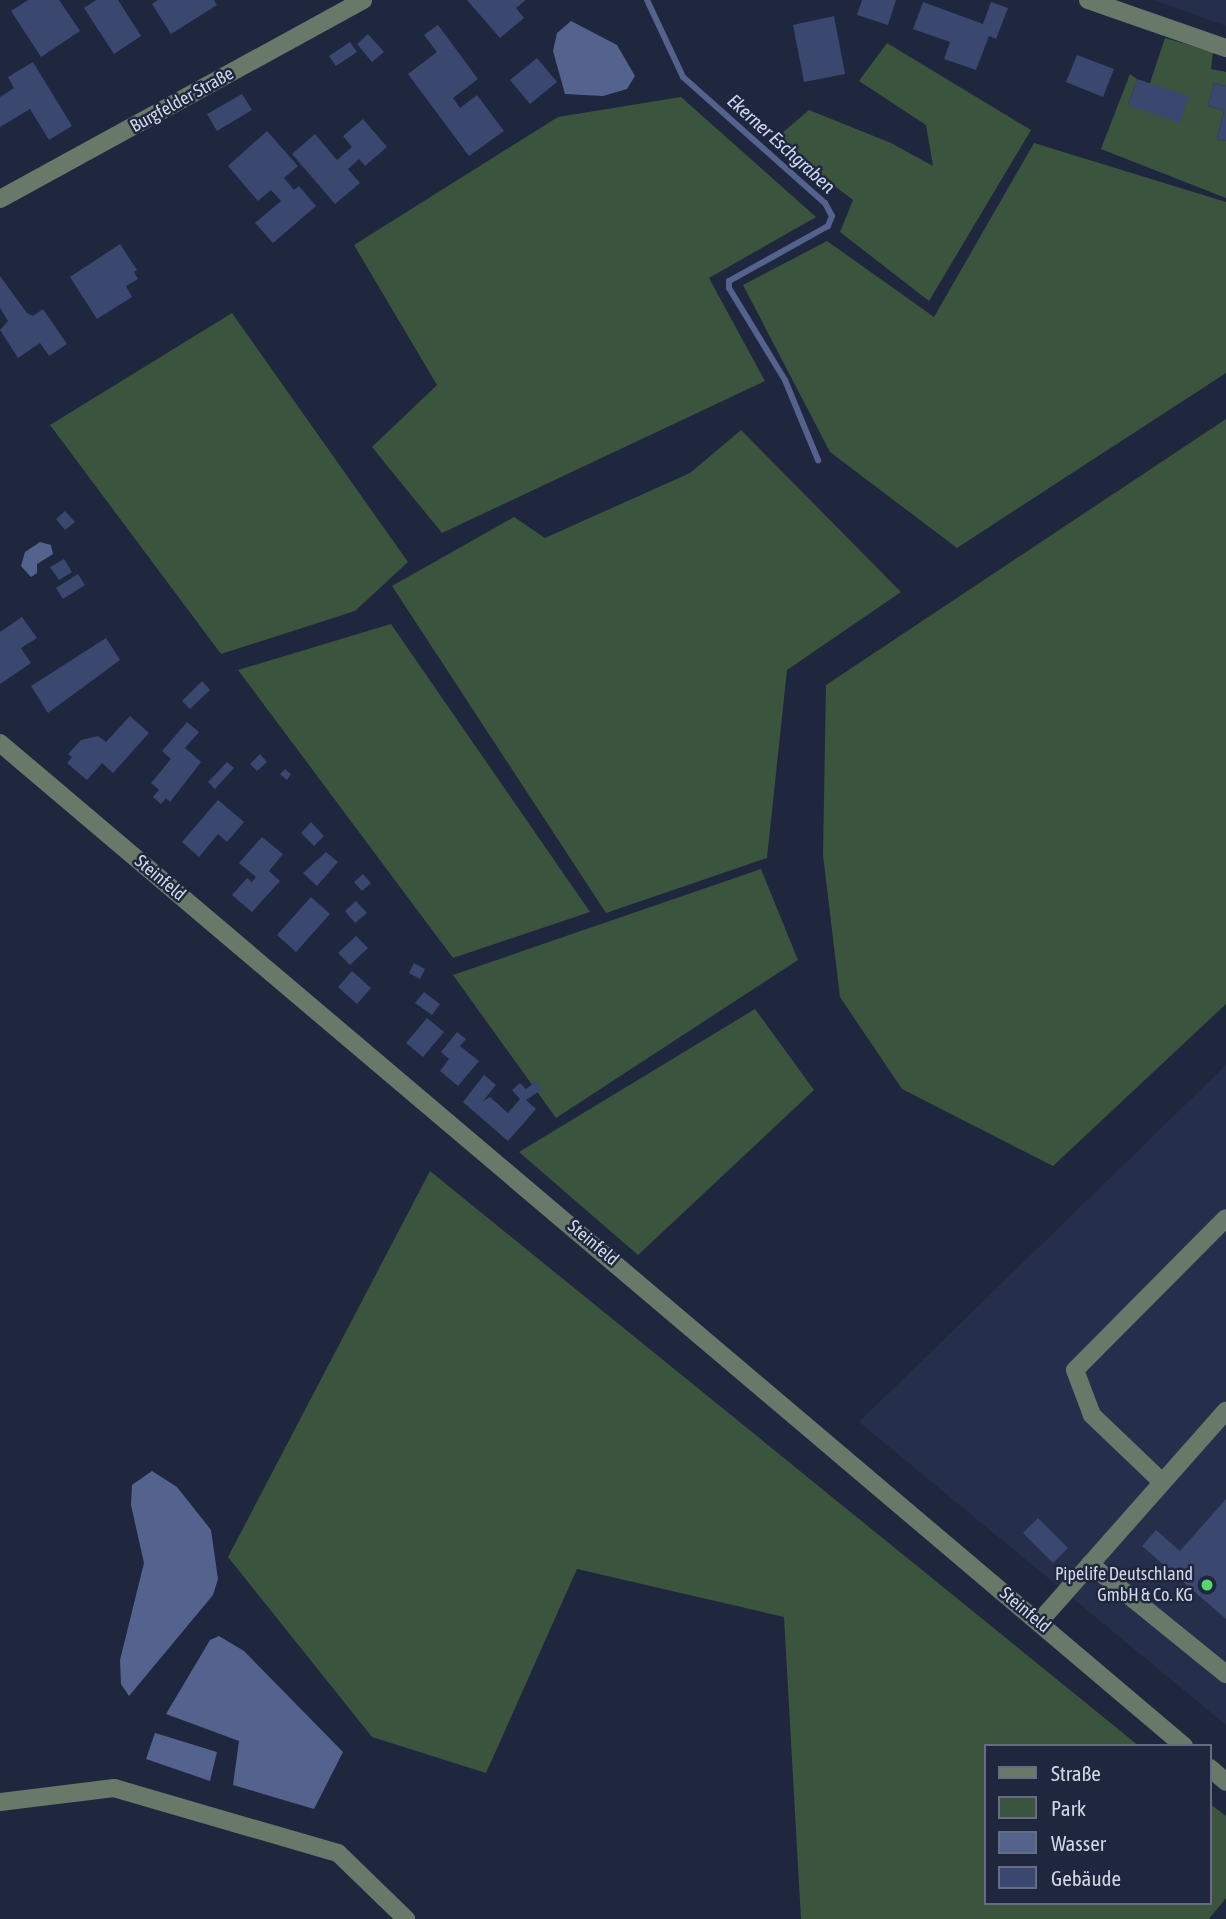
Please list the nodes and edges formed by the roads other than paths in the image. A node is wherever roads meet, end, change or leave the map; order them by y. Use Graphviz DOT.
graph roads {
  1 [pos="363,0"];
  2 [pos="1088,0"];
  3 [pos="1226,48"];
  4 [pos="0,199"];
  5 [pos="0,743"];
  6 [pos="1226,1218"];
  7 [pos="1226,1411"];
  8 [pos="1163,1482"];
  9 [pos="1090,1564"];
  10 [pos="1039,1622"];
  11 [pos="1226,1674"];
  12 [pos="1182,1744"];
  13 [pos="1212,1770"];
  14 [pos="1226,1782"];
  15 [pos="0,1802"];
  16 [pos="406,1919"];
  1 -- 4 [label="street, Burgfelder Straße"];
  2 -- 3 [label="street"];
  5 -- 10 [label="street, Steinfeld"];
  6 -- 8 [label="street"];
  7 -- 8 [label="street"];
  8 -- 9 [label="street"];
  9 -- 10 [label="street"];
  9 -- 11 [label="street"];
  10 -- 12 [label="street, Steinfeld"];
  13 -- 14 [label="street"];
  15 -- 16 [label="street"];
}
